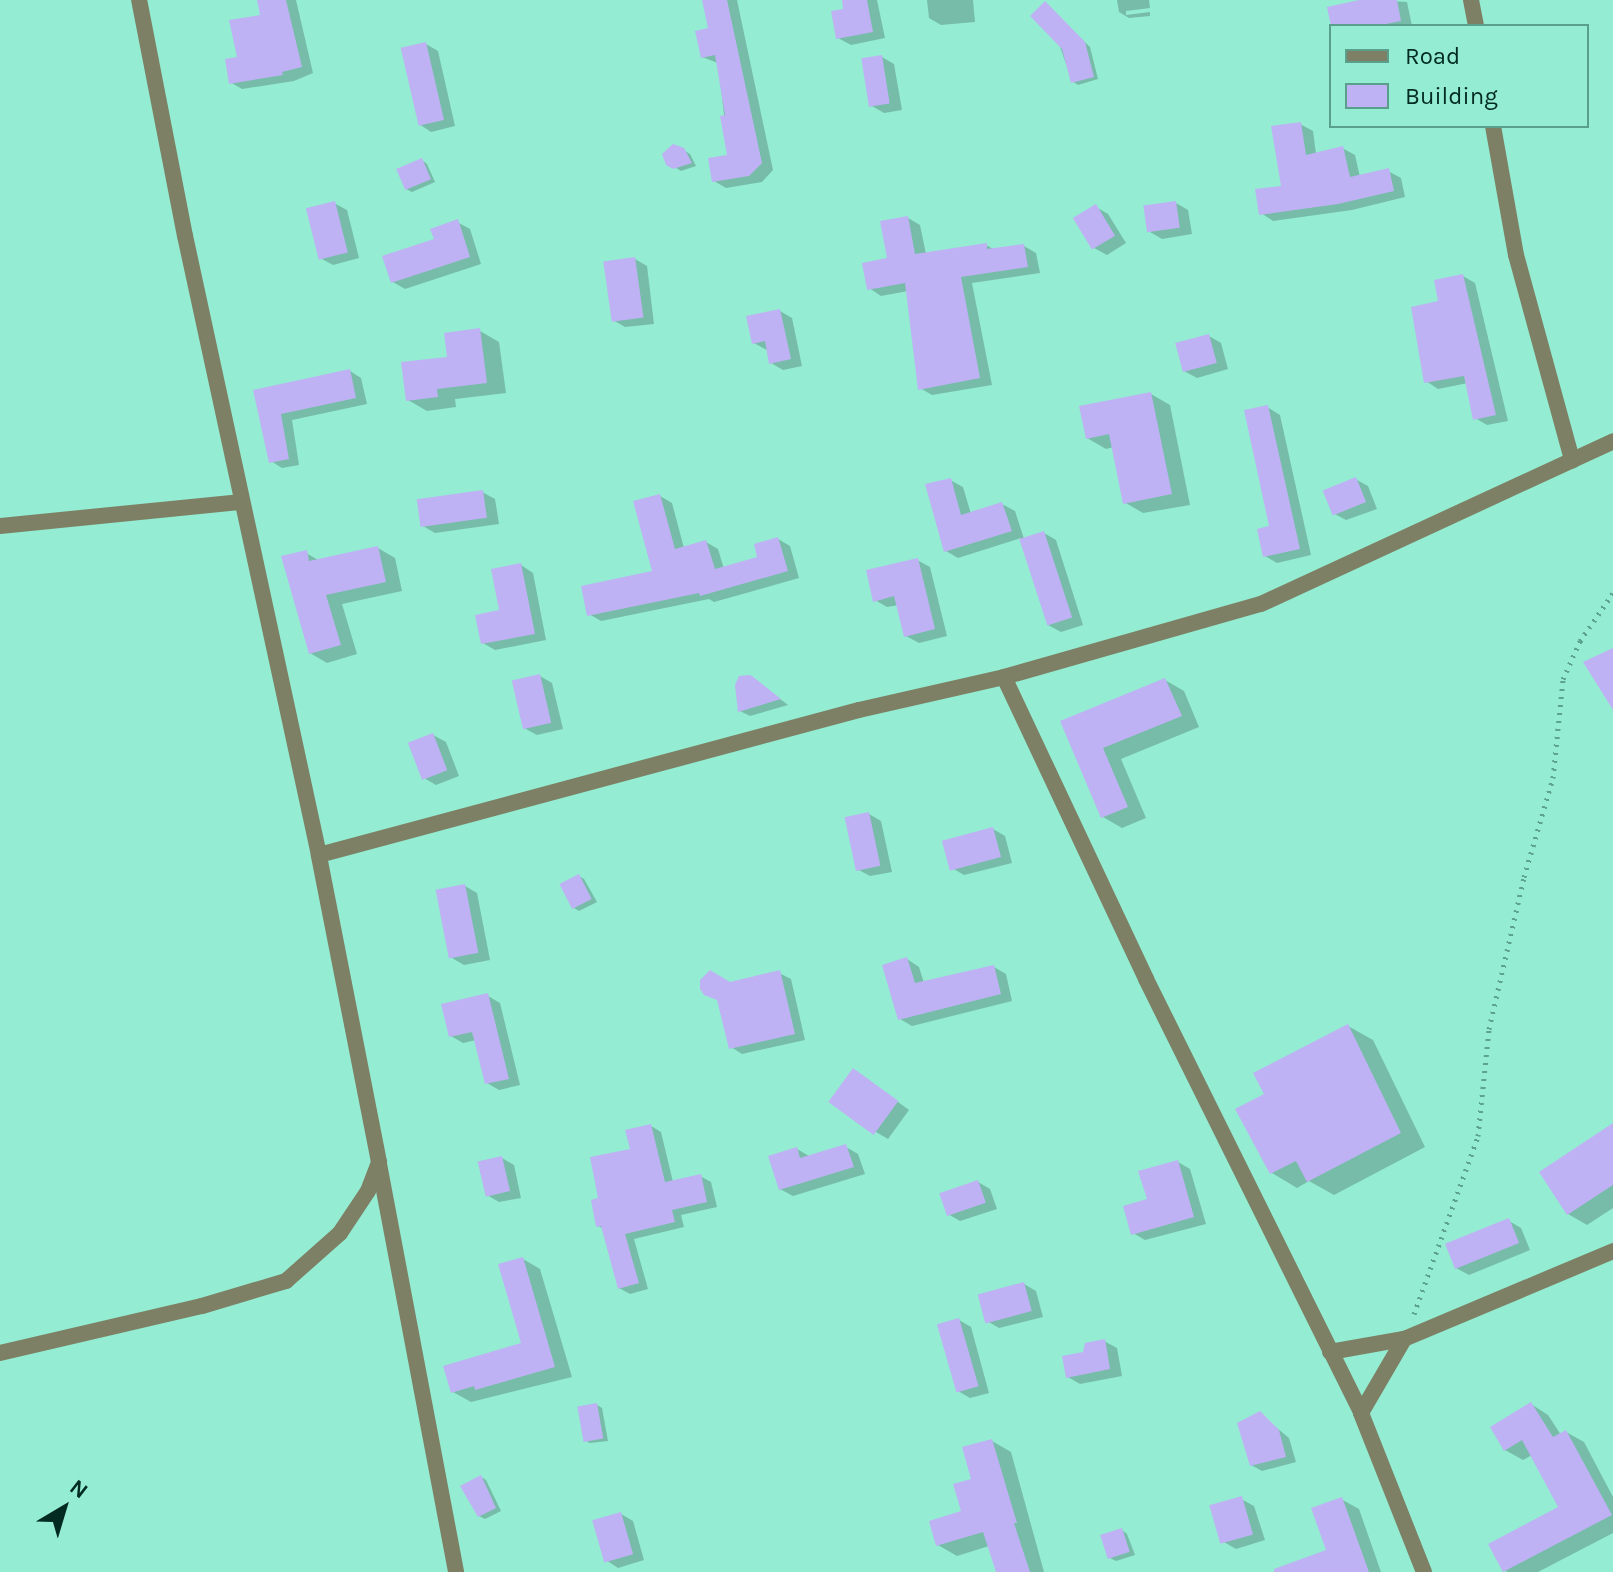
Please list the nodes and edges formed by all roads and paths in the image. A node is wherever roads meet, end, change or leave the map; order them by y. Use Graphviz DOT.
graph roads {
  1 [pos="139,0"];
  2 [pos="1471,0"];
  3 [pos="1476,24"];
  4 [pos="1493,128"];
  5 [pos="1613,441"];
  6 [pos="1572,460"];
  7 [pos="242,502"];
  8 [pos="0,526"];
  9 [pos="1613,593"];
  10 [pos="1004,677"];
  11 [pos="319,855"];
  12 [pos="379,1162"];
  13 [pos="1613,1251"];
  14 [pos="1404,1339"];
  15 [pos="1330,1352"];
  16 [pos="0,1353"];
  17 [pos="1361,1413"];
  18 [pos="456,1572"];
  19 [pos="1424,1572"];
  1 -- 7 [label="street"];
  2 -- 3 [label="street"];
  4 -- 6 [label="street"];
  5 -- 6 [label="street"];
  6 -- 10 [label="street"];
  7 -- 8 [label="street"];
  7 -- 11 [label="street"];
  9 -- 14 [label="path"];
  10 -- 11 [label="street"];
  10 -- 15 [label="street"];
  11 -- 12 [label="street"];
  12 -- 16 [label="street"];
  12 -- 18 [label="street"];
  13 -- 14 [label="street"];
  14 -- 15 [label="street"];
  14 -- 17 [label="street"];
  15 -- 17 [label="street"];
  17 -- 19 [label="street"];
}
